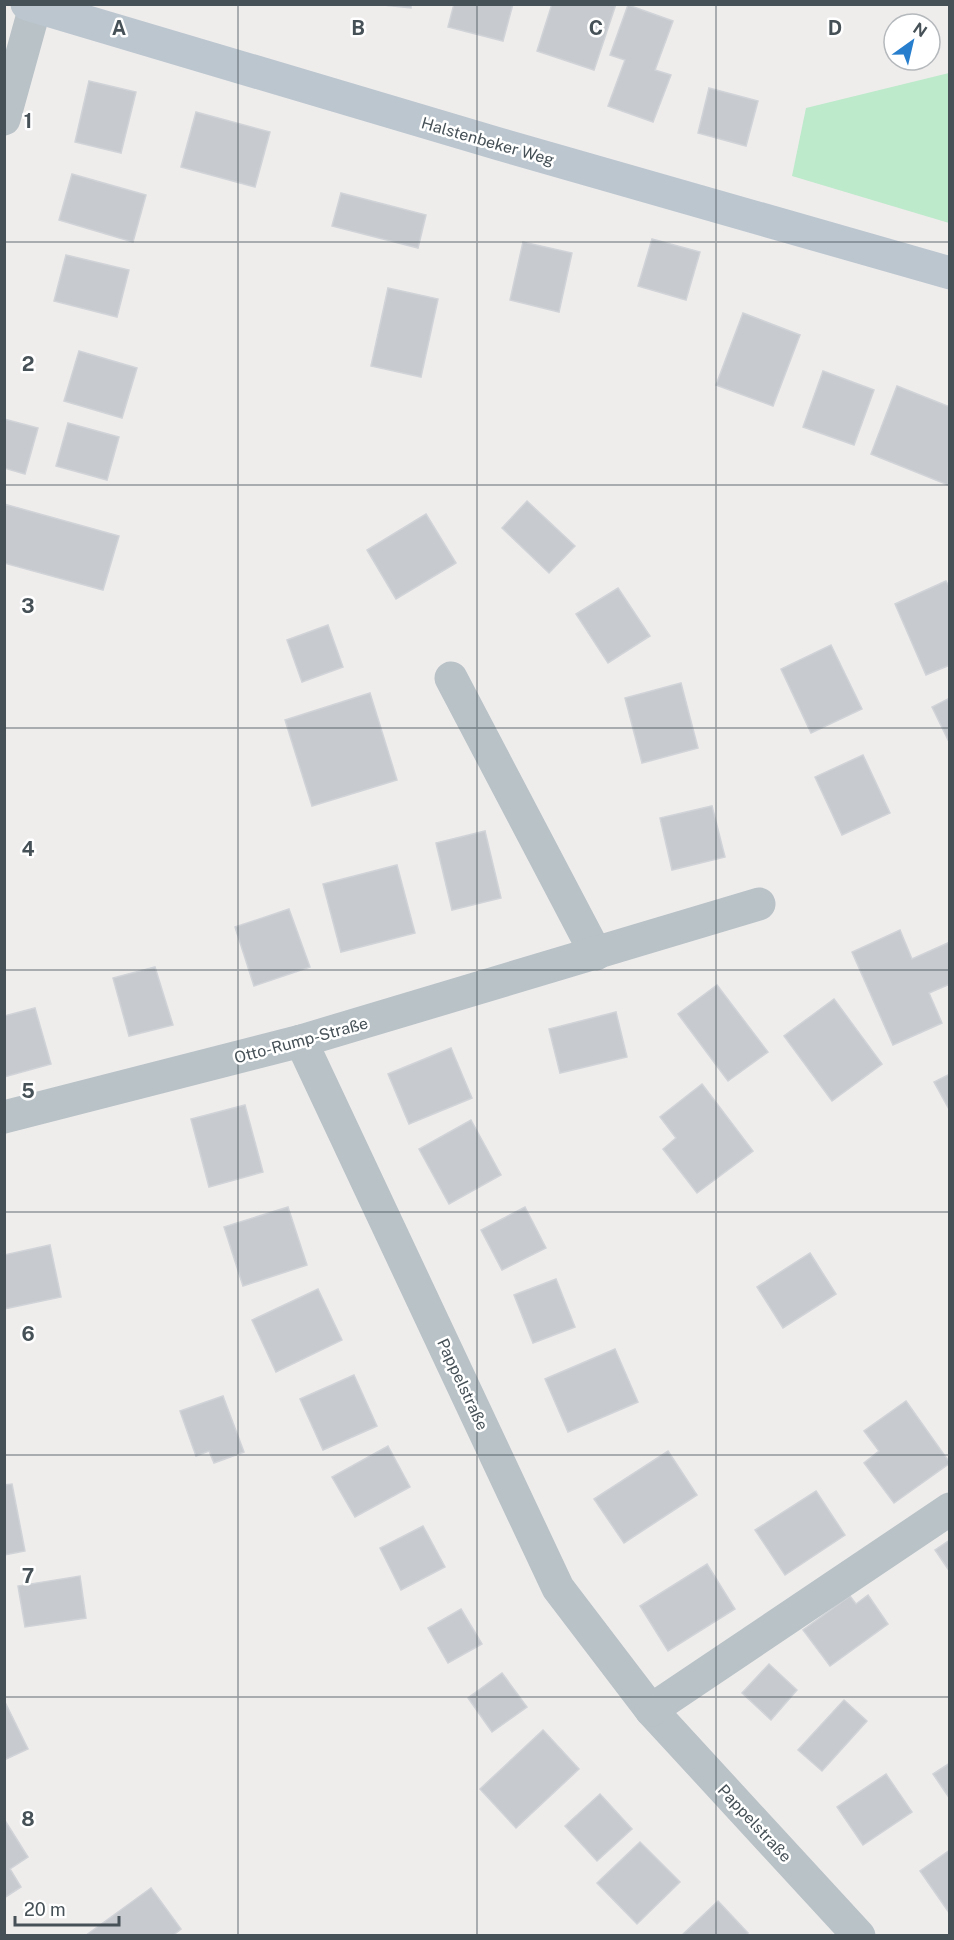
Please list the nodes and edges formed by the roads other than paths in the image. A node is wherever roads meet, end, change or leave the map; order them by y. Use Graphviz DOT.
graph roads {
  1 [pos="31,6"];
  2 [pos="4,118"];
  3 [pos="950,273"];
  4 [pos="451,678"];
  5 [pos="759,904"];
  6 [pos="596,954"];
  7 [pos="302,1041"];
  8 [pos="4,1118"];
  9 [pos="950,1509"];
  10 [pos="651,1710"];
  11 [pos="859,1935"];
  1 -- 2 [label="street"];
  1 -- 3 [label="main road, Halstenbeker Weg"];
  4 -- 6 [label="street"];
  5 -- 6 [label="street, Otto-Rump-Straße"];
  6 -- 7 [label="street, Otto-Rump-Straße"];
  7 -- 8 [label="street, Otto-Rump-Straße"];
  7 -- 10 [label="street, Pappelstraße"];
  9 -- 10 [label="street"];
  10 -- 11 [label="street, Pappelstraße"];
}
